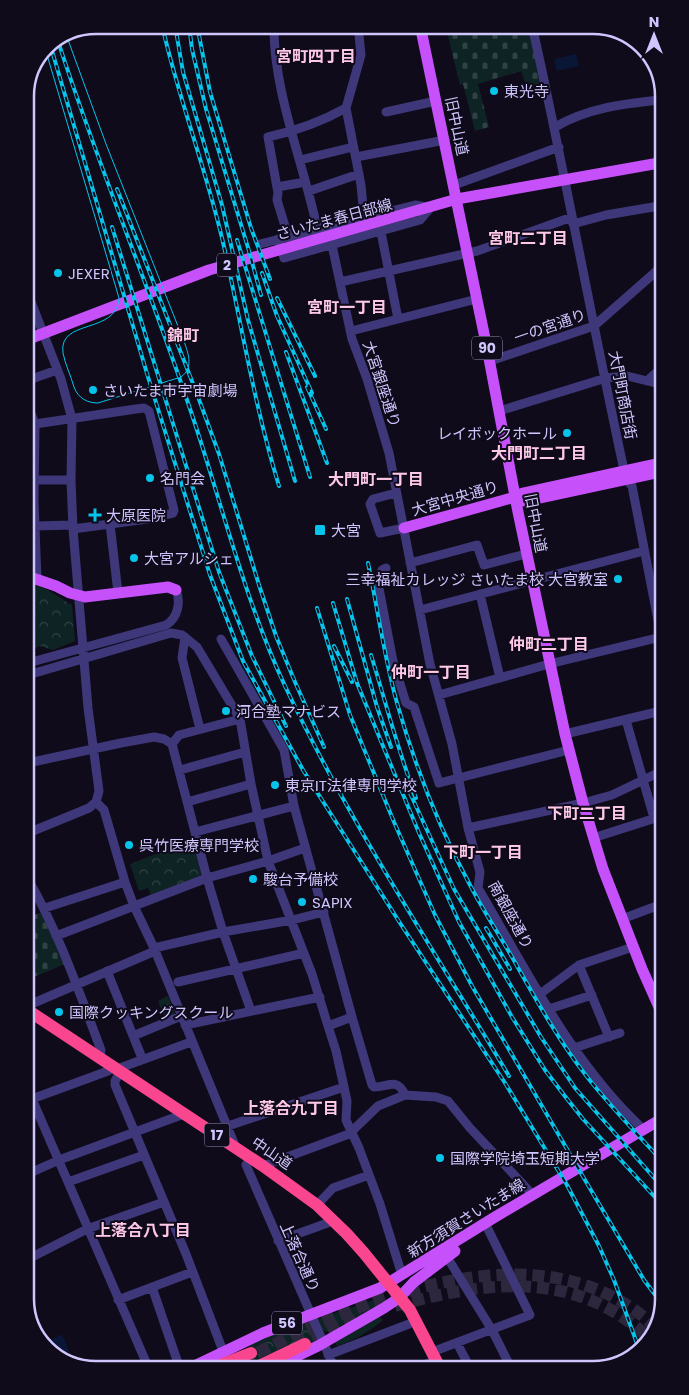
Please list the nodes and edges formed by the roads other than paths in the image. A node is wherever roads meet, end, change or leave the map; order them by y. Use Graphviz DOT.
graph roads {
  1 [pos="274,34"];
  2 [pos="359,34"];
  3 [pos="422,34"];
  4 [pos="534,34"];
  5 [pos="655,100"];
  6 [pos="436,101"];
  7 [pos="346,108"];
  8 [pos="386,112"];
  9 [pos="555,127"];
  10 [pos="292,132"];
  11 [pos="445,140"];
  12 [pos="353,147"];
  13 [pos="559,147"];
  14 [pos="356,157"];
  15 [pos="300,160"];
  16 [pos="655,164"];
  17 [pos="359,174"];
  18 [pos="565,180"];
  19 [pos="454,185"];
  20 [pos="307,186"];
  21 [pos="277,187"];
  22 [pos="457,200"];
  23 [pos="655,207"];
  24 [pos="431,208"];
  25 [pos="364,217"];
  26 [pos="572,221"];
  27 [pos="320,229"];
  28 [pos="381,232"];
  29 [pos="283,238"];
  30 [pos="332,240"];
  31 [pos="260,244"];
  32 [pos="468,253"];
  33 [pos="388,271"];
  34 [pos="655,272"];
  35 [pos="340,282"];
  36 [pos="477,299"];
  37 [pos="34,310"];
  38 [pos="398,319"];
  39 [pos="594,326"];
  40 [pos="350,331"];
  41 [pos="43,333"];
  42 [pos="34,337"];
  43 [pos="490,361"];
  44 [pos="57,370"];
  45 [pos="655,374"];
  46 [pos="34,378"];
  47 [pos="606,378"];
  48 [pos="647,381"];
  49 [pos="655,383"];
  50 [pos="499,411"];
  51 [pos="72,418"];
  52 [pos="34,424"];
  53 [pos="655,465"];
  54 [pos="655,472"];
  55 [pos="625,474"];
  56 [pos="34,480"];
  57 [pos="71,480"];
  58 [pos="396,493"];
  59 [pos="515,497"];
  60 [pos="110,524"];
  61 [pos="35,526"];
  62 [pos="73,527"];
  63 [pos="404,528"];
  64 [pos="34,543"];
  65 [pos="644,551"];
  66 [pos="526,554"];
  67 [pos="410,562"];
  68 [pos="386,568"];
  69 [pos="34,578"];
  70 [pos="532,580"];
  71 [pos="655,583"];
  72 [pos="651,584"];
  73 [pos="176,590"];
  74 [pos="118,593"];
  75 [pos="480,594"];
  76 [pos="82,596"];
  77 [pos="655,605"];
  78 [pos="420,610"];
  79 [pos="185,637"];
  80 [pos="655,638"];
  81 [pos="222,639"];
  82 [pos="83,648"];
  83 [pos="84,658"];
  84 [pos="34,661"];
  85 [pos="549,664"];
  86 [pos="34,673"];
  87 [pos="500,678"];
  88 [pos="439,695"];
  89 [pos="655,713"];
  90 [pos="240,718"];
  91 [pos="626,720"];
  92 [pos="200,729"];
  93 [pos="565,734"];
  94 [pos="172,744"];
  95 [pos="94,749"];
  96 [pos="569,750"];
  97 [pos="246,752"];
  98 [pos="34,759"];
  99 [pos="180,770"];
  100 [pos="655,774"];
  101 [pos="459,778"];
  102 [pos="642,781"];
  103 [pos="251,784"];
  104 [pos="96,802"];
  105 [pos="187,802"];
  106 [pos="583,803"];
  107 [pos="294,806"];
  108 [pos="655,810"];
  109 [pos="258,815"];
  110 [pos="655,818"];
  111 [pos="468,828"];
  112 [pos="34,831"];
  113 [pos="195,832"];
  114 [pos="593,838"];
  115 [pos="305,848"];
  116 [pos="268,861"];
  117 [pos="207,878"];
  118 [pos="125,882"];
  119 [pos="34,889"];
  120 [pos="134,906"];
  121 [pos="655,907"];
  122 [pos="45,908"];
  123 [pos="324,912"];
  124 [pos="622,919"];
  125 [pos="292,920"];
  126 [pos="223,932"];
  127 [pos="56,936"];
  128 [pos="633,947"];
  129 [pos="154,949"];
  130 [pos="304,953"];
  131 [pos="579,965"];
  132 [pos="236,969"];
  133 [pos="107,971"];
  134 [pos="178,982"];
  135 [pos="76,984"];
  136 [pos="540,994"];
  137 [pos="592,995"];
  138 [pos="320,997"];
  139 [pos="655,998"];
  140 [pos="34,1003"];
  141 [pos="549,1009"];
  142 [pos="251,1011"];
  143 [pos="34,1014"];
  144 [pos="352,1017"];
  145 [pos="183,1021"];
  146 [pos="328,1026"];
  147 [pos="620,1033"];
  148 [pos="133,1036"];
  149 [pos="610,1037"];
  150 [pos="191,1042"];
  151 [pos="574,1048"];
  152 [pos="100,1058"];
  153 [pos="142,1058"];
  154 [pos="117,1069"];
  155 [pos="344,1087"];
  156 [pos="405,1095"];
  157 [pos="34,1096"];
  158 [pos="34,1106"];
  159 [pos="184,1114"];
  160 [pos="655,1123"];
  161 [pos="228,1126"];
  162 [pos="643,1130"];
  163 [pos="655,1130"];
  164 [pos="134,1132"];
  165 [pos="351,1132"];
  166 [pos="236,1148"];
  167 [pos="144,1155"];
  168 [pos="250,1158"];
  169 [pos="59,1160"];
  170 [pos="263,1166"];
  171 [pos="34,1171"];
  172 [pos="369,1175"];
  173 [pos="68,1182"];
  174 [pos="533,1195"];
  175 [pos="164,1202"];
  176 [pos="317,1205"];
  177 [pos="333,1221"];
  178 [pos="487,1226"];
  179 [pos="87,1229"];
  180 [pos="278,1241"];
  181 [pos="34,1256"];
  182 [pos="447,1257"];
  183 [pos="192,1272"];
  184 [pos="402,1275"];
  185 [pos="389,1284"];
  186 [pos="152,1287"];
  187 [pos="399,1298"];
  188 [pos="118,1300"];
  189 [pos="310,1314"];
  190 [pos="409,1324"];
  191 [pos="492,1330"];
  192 [pos="324,1343"];
  193 [pos="457,1343"];
  194 [pos="305,1344"];
  195 [pos="223,1351"];
  196 [pos="251,1353"];
  197 [pos="328,1355"];
  198 [pos="145,1361"];
  199 [pos="177,1361"];
  200 [pos="204,1361"];
  201 [pos="230,1361"];
  202 [pos="270,1361"];
  203 [pos="287,1361"];
  204 [pos="331,1361"];
  205 [pos="429,1361"];
  206 [pos="429,1361"];
  207 [pos="433,1361"];
  208 [pos="466,1361"];
  209 [pos="508,1361"];
  1 -- 10 [label="street, 大宮銀座通り"];
  2 -- 7 [label="street"];
  3 -- 6 [label="main road, 旧中山道"];
  4 -- 9 [label="street, 大門町商店街"];
  5 -- 9 [label="street"];
  6 -- 8 [label="street"];
  6 -- 11 [label="main road, 旧中山道"];
  7 -- 10 [label="street"];
  7 -- 12 [label="street"];
  9 -- 13 [label="street, 大門町商店街"];
  10 -- 15 [label="street, 大宮銀座通り"];
  10 -- 21 [label="street"];
  11 -- 14 [label="street"];
  11 -- 19 [label="main road, 旧中山道"];
  12 -- 14 [label="street"];
  12 -- 15 [label="street"];
  13 -- 18 [label="street, 大門町商店街"];
  13 -- 19 [label="street"];
  14 -- 17 [label="street"];
  15 -- 20 [label="street, 大宮銀座通り"];
  16 -- 18 [label="main road, さいたま春日部線 / 2"];
  17 -- 20 [label="street"];
  17 -- 25 [label="street"];
  18 -- 22 [label="main road, さいたま春日部線 / 2"];
  18 -- 26 [label="street, 大門町商店街"];
  19 -- 22 [label="main road, 旧中山道"];
  20 -- 21 [label="street"];
  20 -- 27 [label="street, 大宮銀座通り"];
  21 -- 29 [label="street"];
  22 -- 24 [label="main road, さいたま春日部線 / 2"];
  22 -- 32 [label="main road, 旧中山道 / 90"];
  23 -- 26 [label="street"];
  24 -- 25 [label="street"];
  24 -- 28 [label="street"];
  24 -- 30 [label="main road, さいたま春日部線 / 2"];
  25 -- 27 [label="street"];
  26 -- 32 [label="street"];
  26 -- 39 [label="street, 大門町商店街"];
  27 -- 29 [label="street"];
  27 -- 30 [label="street, 大宮銀座通り"];
  28 -- 30 [label="street"];
  28 -- 33 [label="street"];
  29 -- 30 [label="street"];
  29 -- 31 [label="street"];
  30 -- 35 [label="street, 大宮銀座通り"];
  30 -- 41 [label="main road, さいたま春日部線 / 2"];
  32 -- 33 [label="street"];
  32 -- 36 [label="main road, 旧中山道 / 90"];
  33 -- 35 [label="street"];
  33 -- 38 [label="street"];
  34 -- 39 [label="street, 一の宮通り"];
  35 -- 40 [label="street, 大宮銀座通り"];
  36 -- 38 [label="street"];
  36 -- 43 [label="main road, 旧中山道 / 90"];
  37 -- 41 [label="street"];
  38 -- 40 [label="street"];
  39 -- 43 [label="street, 一の宮通り"];
  39 -- 47 [label="street, 大門町商店街"];
  40 -- 58 [label="street, 大宮銀座通り"];
  41 -- 42 [label="main road, さいたま春日部線 / 2"];
  41 -- 44 [label="street"];
  43 -- 50 [label="main road, 旧中山道 / 90"];
  44 -- 46 [label="street"];
  44 -- 51 [label="street"];
  45 -- 48 [label="street"];
  47 -- 48 [label="street"];
  47 -- 50 [label="street"];
  47 -- 55 [label="street, 大門町商店街"];
  48 -- 49 [label="street"];
  50 -- 59 [label="main road, 旧中山道 / 90"];
  51 -- 52 [label="street"];
  51 -- 57 [label="street"];
  51 -- 60 [label="street"];
  53 -- 55 [label="main road, 大宮中央通り"];
  54 -- 55 [label="main road, 大宮中央通り"];
  55 -- 59 [label="main road, 大宮中央通り"];
  55 -- 65 [label="street, 大門町商店街"];
  56 -- 57 [label="street"];
  56 -- 61 [label="street"];
  57 -- 62 [label="street"];
  58 -- 63 [label="street, 大宮銀座通り"];
  58 -- 63 [label="street"];
  59 -- 63 [label="main road, 大宮中央通り"];
  59 -- 66 [label="main road, 旧中山道"];
  60 -- 62 [label="street"];
  60 -- 74 [label="street"];
  61 -- 62 [label="street"];
  61 -- 64 [label="street"];
  62 -- 76 [label="street"];
  63 -- 67 [label="street, 南銀座通り"];
  65 -- 70 [label="street"];
  65 -- 72 [label="street, 大門町商店街"];
  66 -- 67 [label="street"];
  66 -- 70 [label="main road, 旧中山道"];
  67 -- 78 [label="street, 南銀座通り"];
  68 -- 101 [label="street"];
  69 -- 76 [label="main road"];
  70 -- 75 [label="street"];
  70 -- 85 [label="main road, 旧中山道"];
  71 -- 72 [label="street"];
  72 -- 77 [label="street, 大門町商店街"];
  73 -- 74 [label="main road"];
  73 -- 82 [label="street"];
  74 -- 76 [label="main road"];
  75 -- 78 [label="street"];
  75 -- 87 [label="street"];
  76 -- 82 [label="street"];
  78 -- 88 [label="street, 南銀座通り"];
  79 -- 83 [label="street"];
  79 -- 90 [label="street"];
  79 -- 92 [label="street"];
  80 -- 85 [label="street"];
  81 -- 107 [label="street"];
  82 -- 83 [label="street"];
  82 -- 84 [label="street"];
  83 -- 86 [label="street"];
  83 -- 95 [label="street"];
  85 -- 87 [label="street"];
  85 -- 93 [label="main road, 旧中山道"];
  87 -- 88 [label="street"];
  88 -- 101 [label="street, 南銀座通り"];
  89 -- 91 [label="street"];
  90 -- 92 [label="street"];
  90 -- 97 [label="street"];
  91 -- 93 [label="street"];
  91 -- 102 [label="street"];
  92 -- 94 [label="street"];
  93 -- 96 [label="main road, 旧中山道"];
  94 -- 95 [label="street"];
  94 -- 99 [label="street"];
  95 -- 98 [label="street"];
  95 -- 104 [label="street"];
  96 -- 101 [label="street"];
  96 -- 106 [label="main road, 旧中山道"];
  97 -- 99 [label="street"];
  97 -- 103 [label="street"];
  99 -- 105 [label="street"];
  100 -- 102 [label="street"];
  101 -- 111 [label="street, 南銀座通り"];
  102 -- 106 [label="street"];
  102 -- 108 [label="street"];
  103 -- 105 [label="street"];
  103 -- 109 [label="street"];
  104 -- 112 [label="street"];
  104 -- 118 [label="street"];
  105 -- 113 [label="street"];
  106 -- 111 [label="street"];
  106 -- 114 [label="main road, 旧中山道"];
  107 -- 109 [label="street"];
  107 -- 115 [label="street"];
  109 -- 113 [label="street"];
  109 -- 116 [label="street"];
  110 -- 114 [label="street"];
  111 -- 136 [label="street, 南銀座通り"];
  113 -- 117 [label="street"];
  114 -- 124 [label="main road, 旧中山道"];
  115 -- 116 [label="street"];
  115 -- 123 [label="street"];
  116 -- 117 [label="street"];
  116 -- 125 [label="street"];
  117 -- 120 [label="street"];
  117 -- 126 [label="street"];
  118 -- 120 [label="street"];
  118 -- 122 [label="street"];
  119 -- 122 [label="street"];
  120 -- 127 [label="street"];
  120 -- 129 [label="street"];
  121 -- 124 [label="street"];
  122 -- 127 [label="street"];
  123 -- 125 [label="street"];
  123 -- 144 [label="street"];
  124 -- 128 [label="main road, 旧中山道"];
  125 -- 126 [label="street"];
  125 -- 130 [label="street"];
  126 -- 129 [label="street"];
  126 -- 132 [label="street"];
  127 -- 135 [label="street"];
  128 -- 131 [label="street"];
  128 -- 139 [label="main road, 旧中山道"];
  129 -- 133 [label="street"];
  129 -- 145 [label="street"];
  130 -- 132 [label="street"];
  130 -- 138 [label="street"];
  131 -- 136 [label="street"];
  131 -- 137 [label="street"];
  132 -- 134 [label="street"];
  132 -- 142 [label="street"];
  133 -- 135 [label="street"];
  133 -- 148 [label="street"];
  135 -- 140 [label="street"];
  135 -- 152 [label="street"];
  136 -- 141 [label="street, 南銀座通り"];
  137 -- 141 [label="street"];
  137 -- 149 [label="street"];
  138 -- 142 [label="street"];
  138 -- 146 [label="street"];
  141 -- 151 [label="street, 南銀座通り"];
  142 -- 145 [label="street"];
  143 -- 152 [label="highway, 中山道 / 17"];
  144 -- 146 [label="street"];
  144 -- 156 [label="street"];
  145 -- 148 [label="street"];
  145 -- 150 [label="street"];
  146 -- 155 [label="street"];
  147 -- 149 [label="street"];
  148 -- 153 [label="street"];
  149 -- 151 [label="street"];
  150 -- 153 [label="street"];
  150 -- 161 [label="street"];
  151 -- 162 [label="street, 南銀座通り"];
  152 -- 154 [label="highway, 中山道 / 17"];
  153 -- 154 [label="street"];
  154 -- 157 [label="street"];
  154 -- 159 [label="highway, 中山道 / 17"];
  154 -- 164 [label="street"];
  155 -- 161 [label="street"];
  155 -- 165 [label="street"];
  156 -- 165 [label="street"];
  156 -- 174 [label="street"];
  158 -- 169 [label="street"];
  159 -- 164 [label="street"];
  159 -- 166 [label="highway, 中山道 / 17"];
  160 -- 162 [label="main road, 新方須賀さいたま線"];
  161 -- 166 [label="street"];
  162 -- 174 [label="main road, 新方須賀さいたま線"];
  163 -- 178 [label="main road, 新方須賀さいたま線"];
  164 -- 167 [label="street"];
  164 -- 169 [label="street"];
  165 -- 170 [label="street"];
  165 -- 172 [label="street"];
  166 -- 168 [label="highway, 中山道 / 17"];
  167 -- 173 [label="street"];
  167 -- 175 [label="street"];
  168 -- 170 [label="highway, 中山道 / 17"];
  168 -- 180 [label="street, 上落合通り"];
  169 -- 171 [label="street"];
  169 -- 173 [label="street"];
  170 -- 176 [label="highway, 中山道 / 17"];
  172 -- 176 [label="street"];
  172 -- 184 [label="street"];
  173 -- 179 [label="street"];
  174 -- 178 [label="main road, 新方須賀さいたま線"];
  175 -- 179 [label="street"];
  175 -- 183 [label="street"];
  176 -- 177 [label="highway, 中山道 / 17"];
  177 -- 180 [label="street"];
  177 -- 185 [label="highway, 中山道 / 17"];
  178 -- 182 [label="main road, 新方須賀さいたま線"];
  178 -- 184 [label="main road, 新方須賀さいたま線"];
  178 -- 191 [label="street"];
  179 -- 181 [label="street"];
  179 -- 188 [label="street"];
  180 -- 189 [label="street, 上落合通り"];
  182 -- 187 [label="main road, 新方須賀さいたま線"];
  182 -- 191 [label="street"];
  183 -- 186 [label="street"];
  183 -- 195 [label="street"];
  184 -- 185 [label="main road, 新方須賀さいたま線"];
  185 -- 187 [label="highway, 中山道 / 17"];
  185 -- 189 [label="main road, 56"];
  186 -- 188 [label="street"];
  186 -- 199 [label="street"];
  187 -- 190 [label="highway, 中山道 / 17"];
  187 -- 192 [label="main road, 56"];
  187 -- 205 [label="highway, 中山道 / 17"];
  188 -- 198 [label="street"];
  189 -- 192 [label="street, 上落合通り"];
  189 -- 195 [label="main road, 56"];
  190 -- 197 [label="street"];
  190 -- 206 [label="highway, 中山道 / 17"];
  191 -- 193 [label="street"];
  191 -- 209 [label="street"];
  192 -- 197 [label="street, 上落合通り"];
  192 -- 203 [label="main road, 56"];
  193 -- 207 [label="street"];
  193 -- 208 [label="street"];
  194 -- 202 [label="highway"];
  195 -- 200 [label="main road, 56"];
  196 -- 201 [label="highway"];
  197 -- 204 [label="street, 上落合通り"];
}
